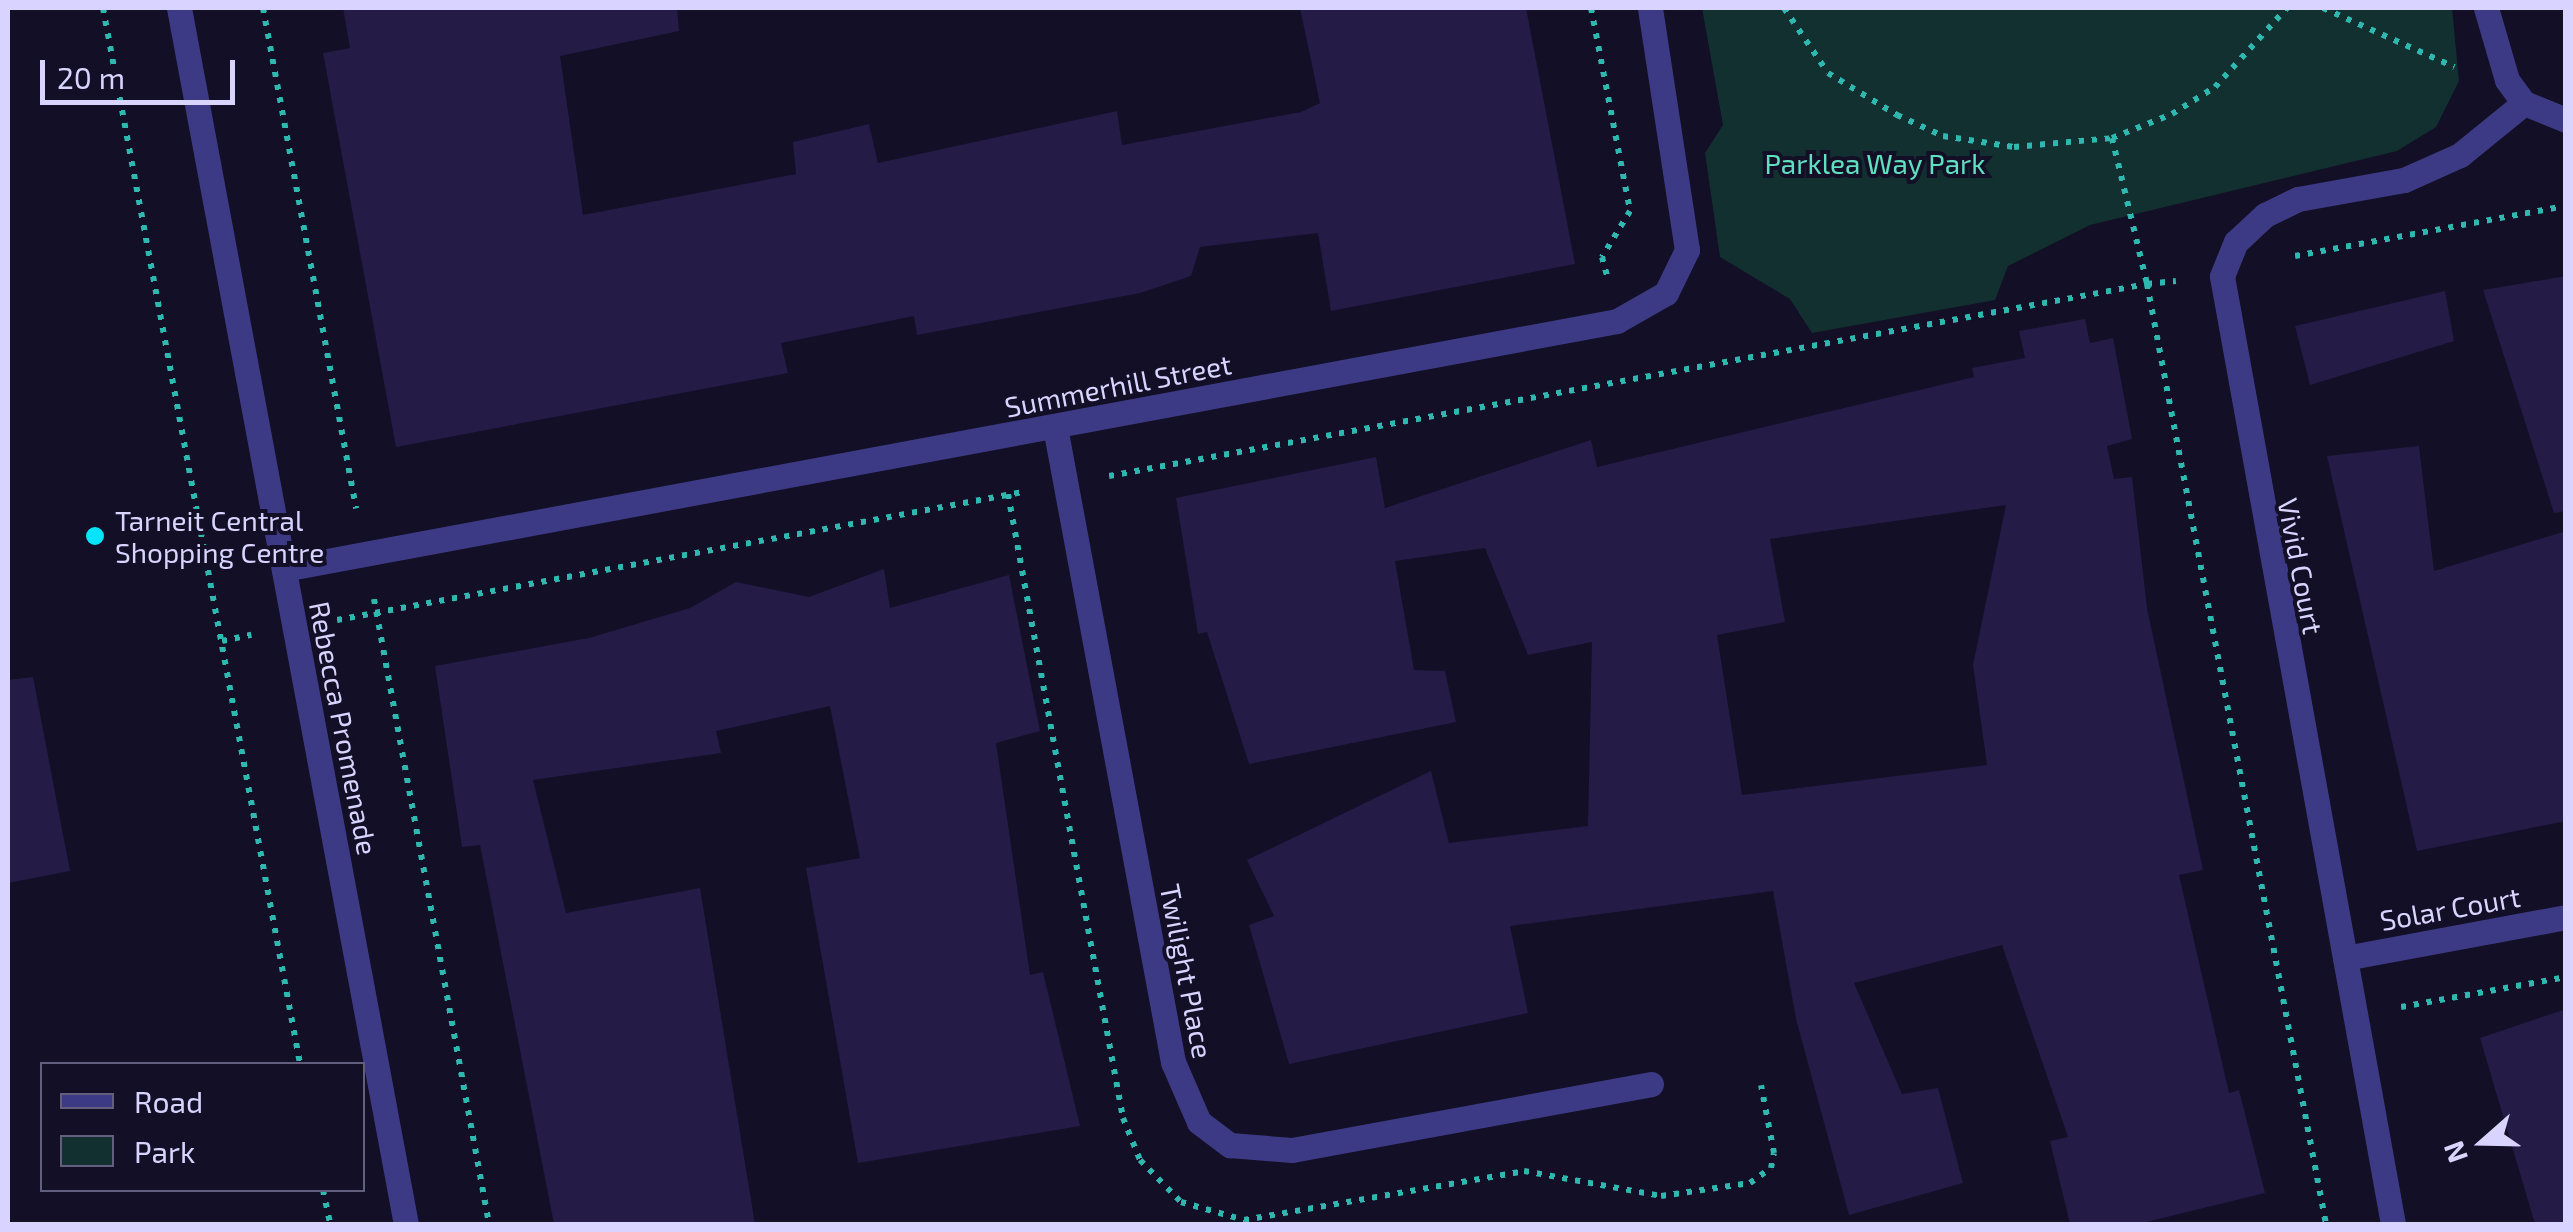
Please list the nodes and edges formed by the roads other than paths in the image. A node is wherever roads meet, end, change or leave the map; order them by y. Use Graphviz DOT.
graph roads {
  1 [pos="179,8"];
  2 [pos="1650,8"];
  3 [pos="2486,8"];
  4 [pos="2524,103"];
  5 [pos="2566,120"];
  6 [pos="1055,427"];
  7 [pos="284,569"];
  8 [pos="2566,917"];
  9 [pos="2344,958"];
  10 [pos="1651,1084"];
  11 [pos="406,1224"];
  12 [pos="2393,1224"];
  1 -- 7 [label="street, Rebecca Promenade"];
  2 -- 6 [label="street, Summerhill Street"];
  3 -- 4 [label="street"];
  4 -- 5 [label="street"];
  4 -- 9 [label="street, Vivid Court"];
  6 -- 7 [label="street, Summerhill Street"];
  6 -- 10 [label="street, Twilight Place"];
  7 -- 11 [label="street, Rebecca Promenade"];
  8 -- 9 [label="street, Solar Court"];
  9 -- 12 [label="street, Vivid Court"];
}
